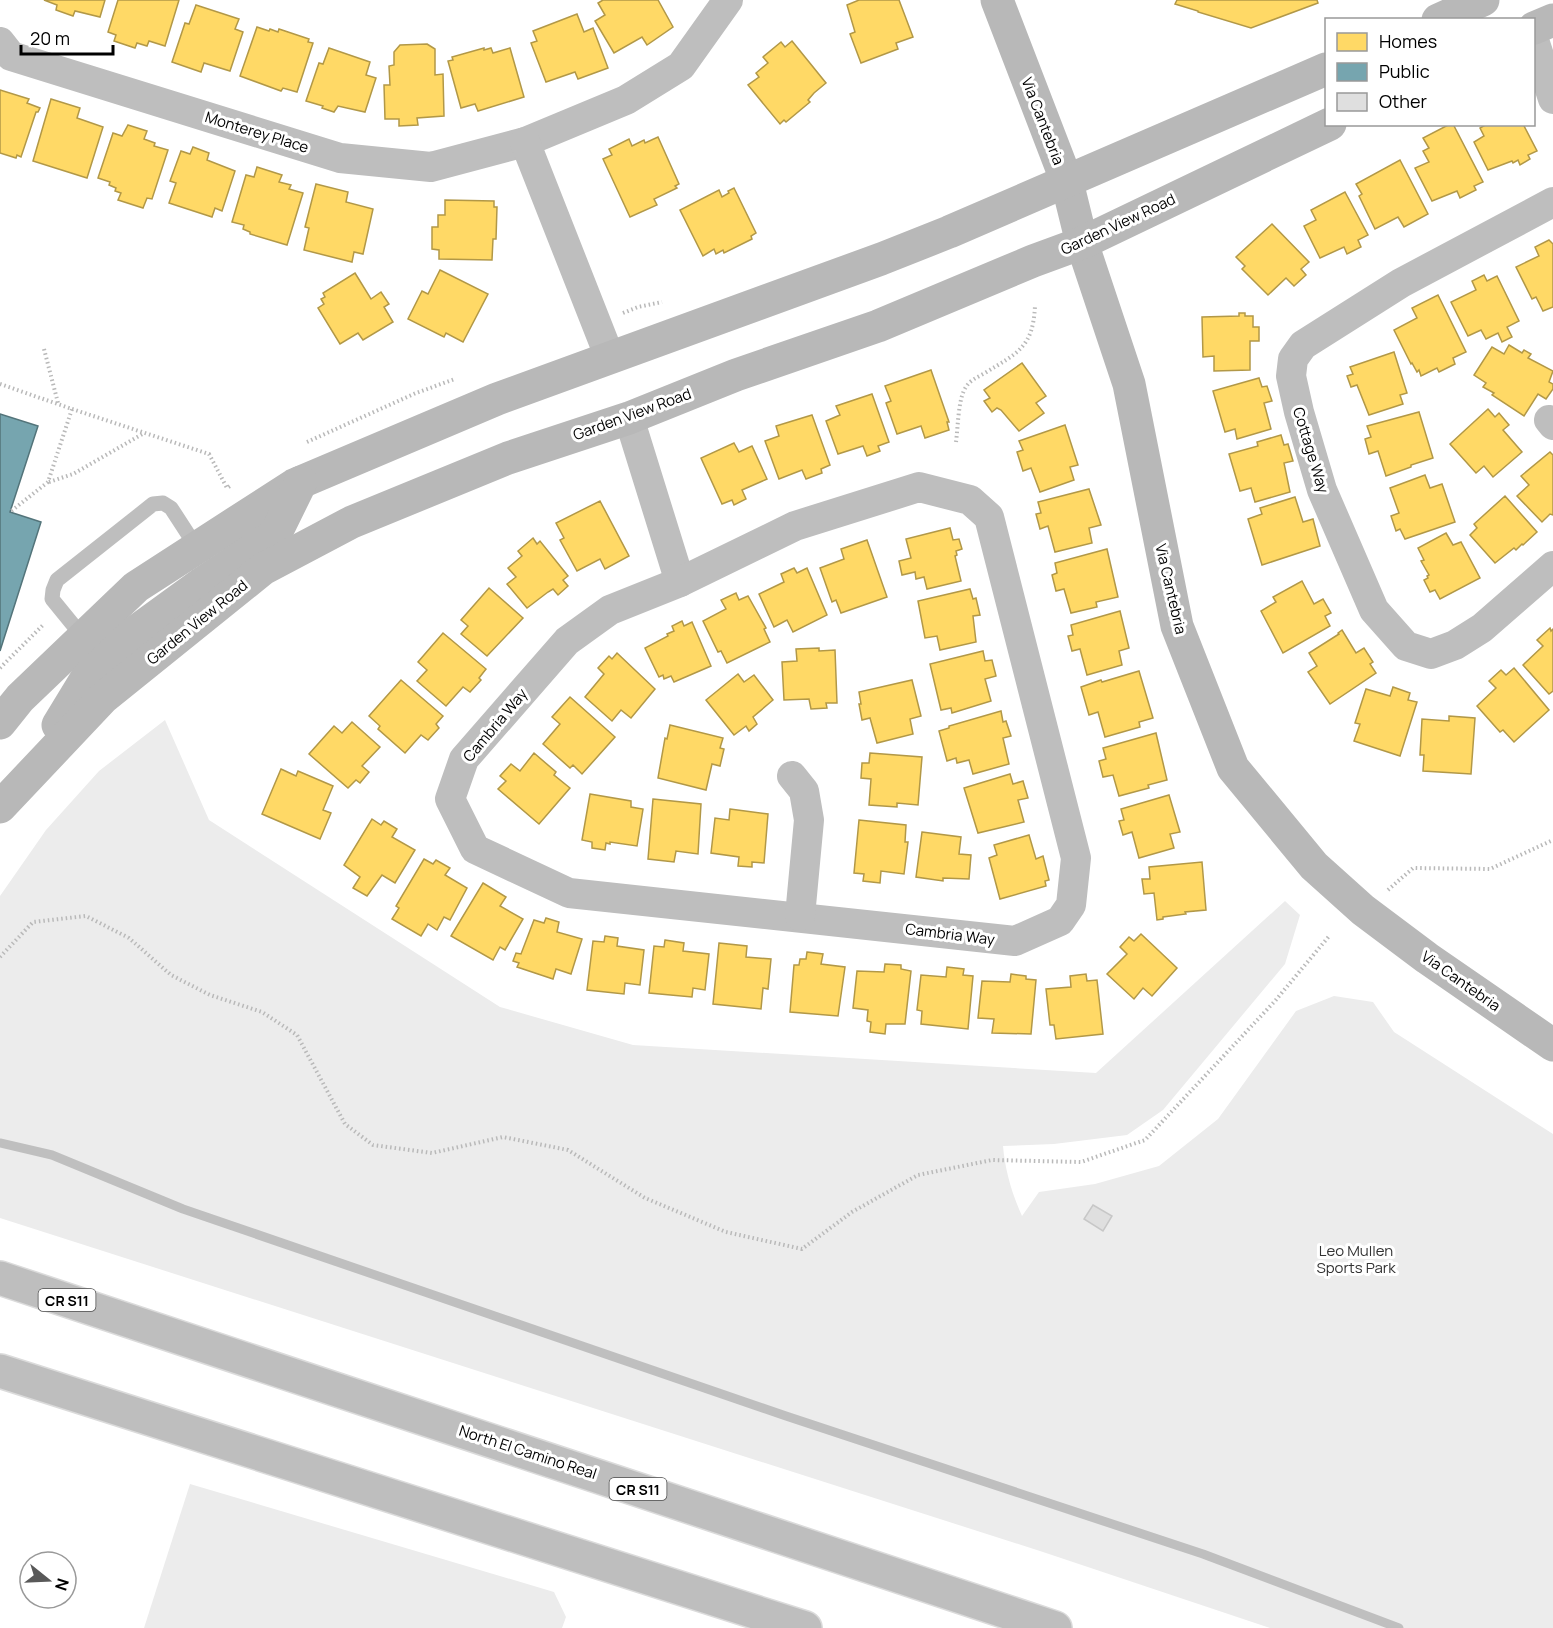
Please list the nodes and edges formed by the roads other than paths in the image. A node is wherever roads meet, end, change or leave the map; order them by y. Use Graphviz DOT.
graph roads {
  1 [pos="728,0"];
  2 [pos="997,0"];
  3 [pos="1483,0"];
  4 [pos="1442,18"];
  5 [pos="1553,20"];
  6 [pos="1535,27"];
  7 [pos="0,42"];
  8 [pos="1535,46"];
  9 [pos="1325,69"];
  10 [pos="1553,99"];
  11 [pos="1326,126"];
  12 [pos="525,142"];
  13 [pos="1067,182"];
  14 [pos="1553,202"];
  15 [pos="1082,243"];
  16 [pos="610,358"];
  17 [pos="629,418"];
  18 [pos="301,482"];
  19 [pos="197,548"];
  20 [pos="1553,566"];
  21 [pos="680,582"];
  22 [pos="83,637"];
  23 [pos="0,723"];
  24 [pos="792,776"];
  25 [pos="23,783"];
  26 [pos="0,807"];
  27 [pos="801,916"];
  28 [pos="1553,1045"];
  29 [pos="0,1278"];
  30 [pos="0,1371"];
  31 [pos="805,1628"];
  32 [pos="1055,1628"];
  1 -- 12 [label="street, Monterey Place"];
  2 -- 13 [label="main road, Via Cantebria"];
  3 -- 4 [label="main road"];
  5 -- 6 [label="main road"];
  7 -- 12 [label="street, Monterey Place"];
  8 -- 10 [label="street"];
  9 -- 13 [label="main road"];
  11 -- 15 [label="main road, Garden View Road"];
  12 -- 16 [label="street"];
  13 -- 15 [label="main road, Via Cantebria"];
  13 -- 16 [label="main road"];
  14 -- 20 [label="street, Cottage Way"];
  15 -- 17 [label="main road, Garden View Road"];
  15 -- 28 [label="main road, Via Cantebria"];
  16 -- 18 [label="main road"];
  17 -- 21 [label="street"];
  17 -- 25 [label="main road, Garden View Road"];
  18 -- 19 [label="main road"];
  18 -- 25 [label="main road"];
  19 -- 22 [label="main road"];
  19 -- 22 [label="lane"];
  21 -- 27 [label="street, Cambria Way"];
  21 -- 27 [label="street, Cambria Way"];
  22 -- 23 [label="main road"];
  24 -- 27 [label="street"];
  25 -- 26 [label="main road, Garden View Road"];
  29 -- 32 [label="main road, North El Camino Real / CR S11"];
  30 -- 31 [label="main road"];
}
